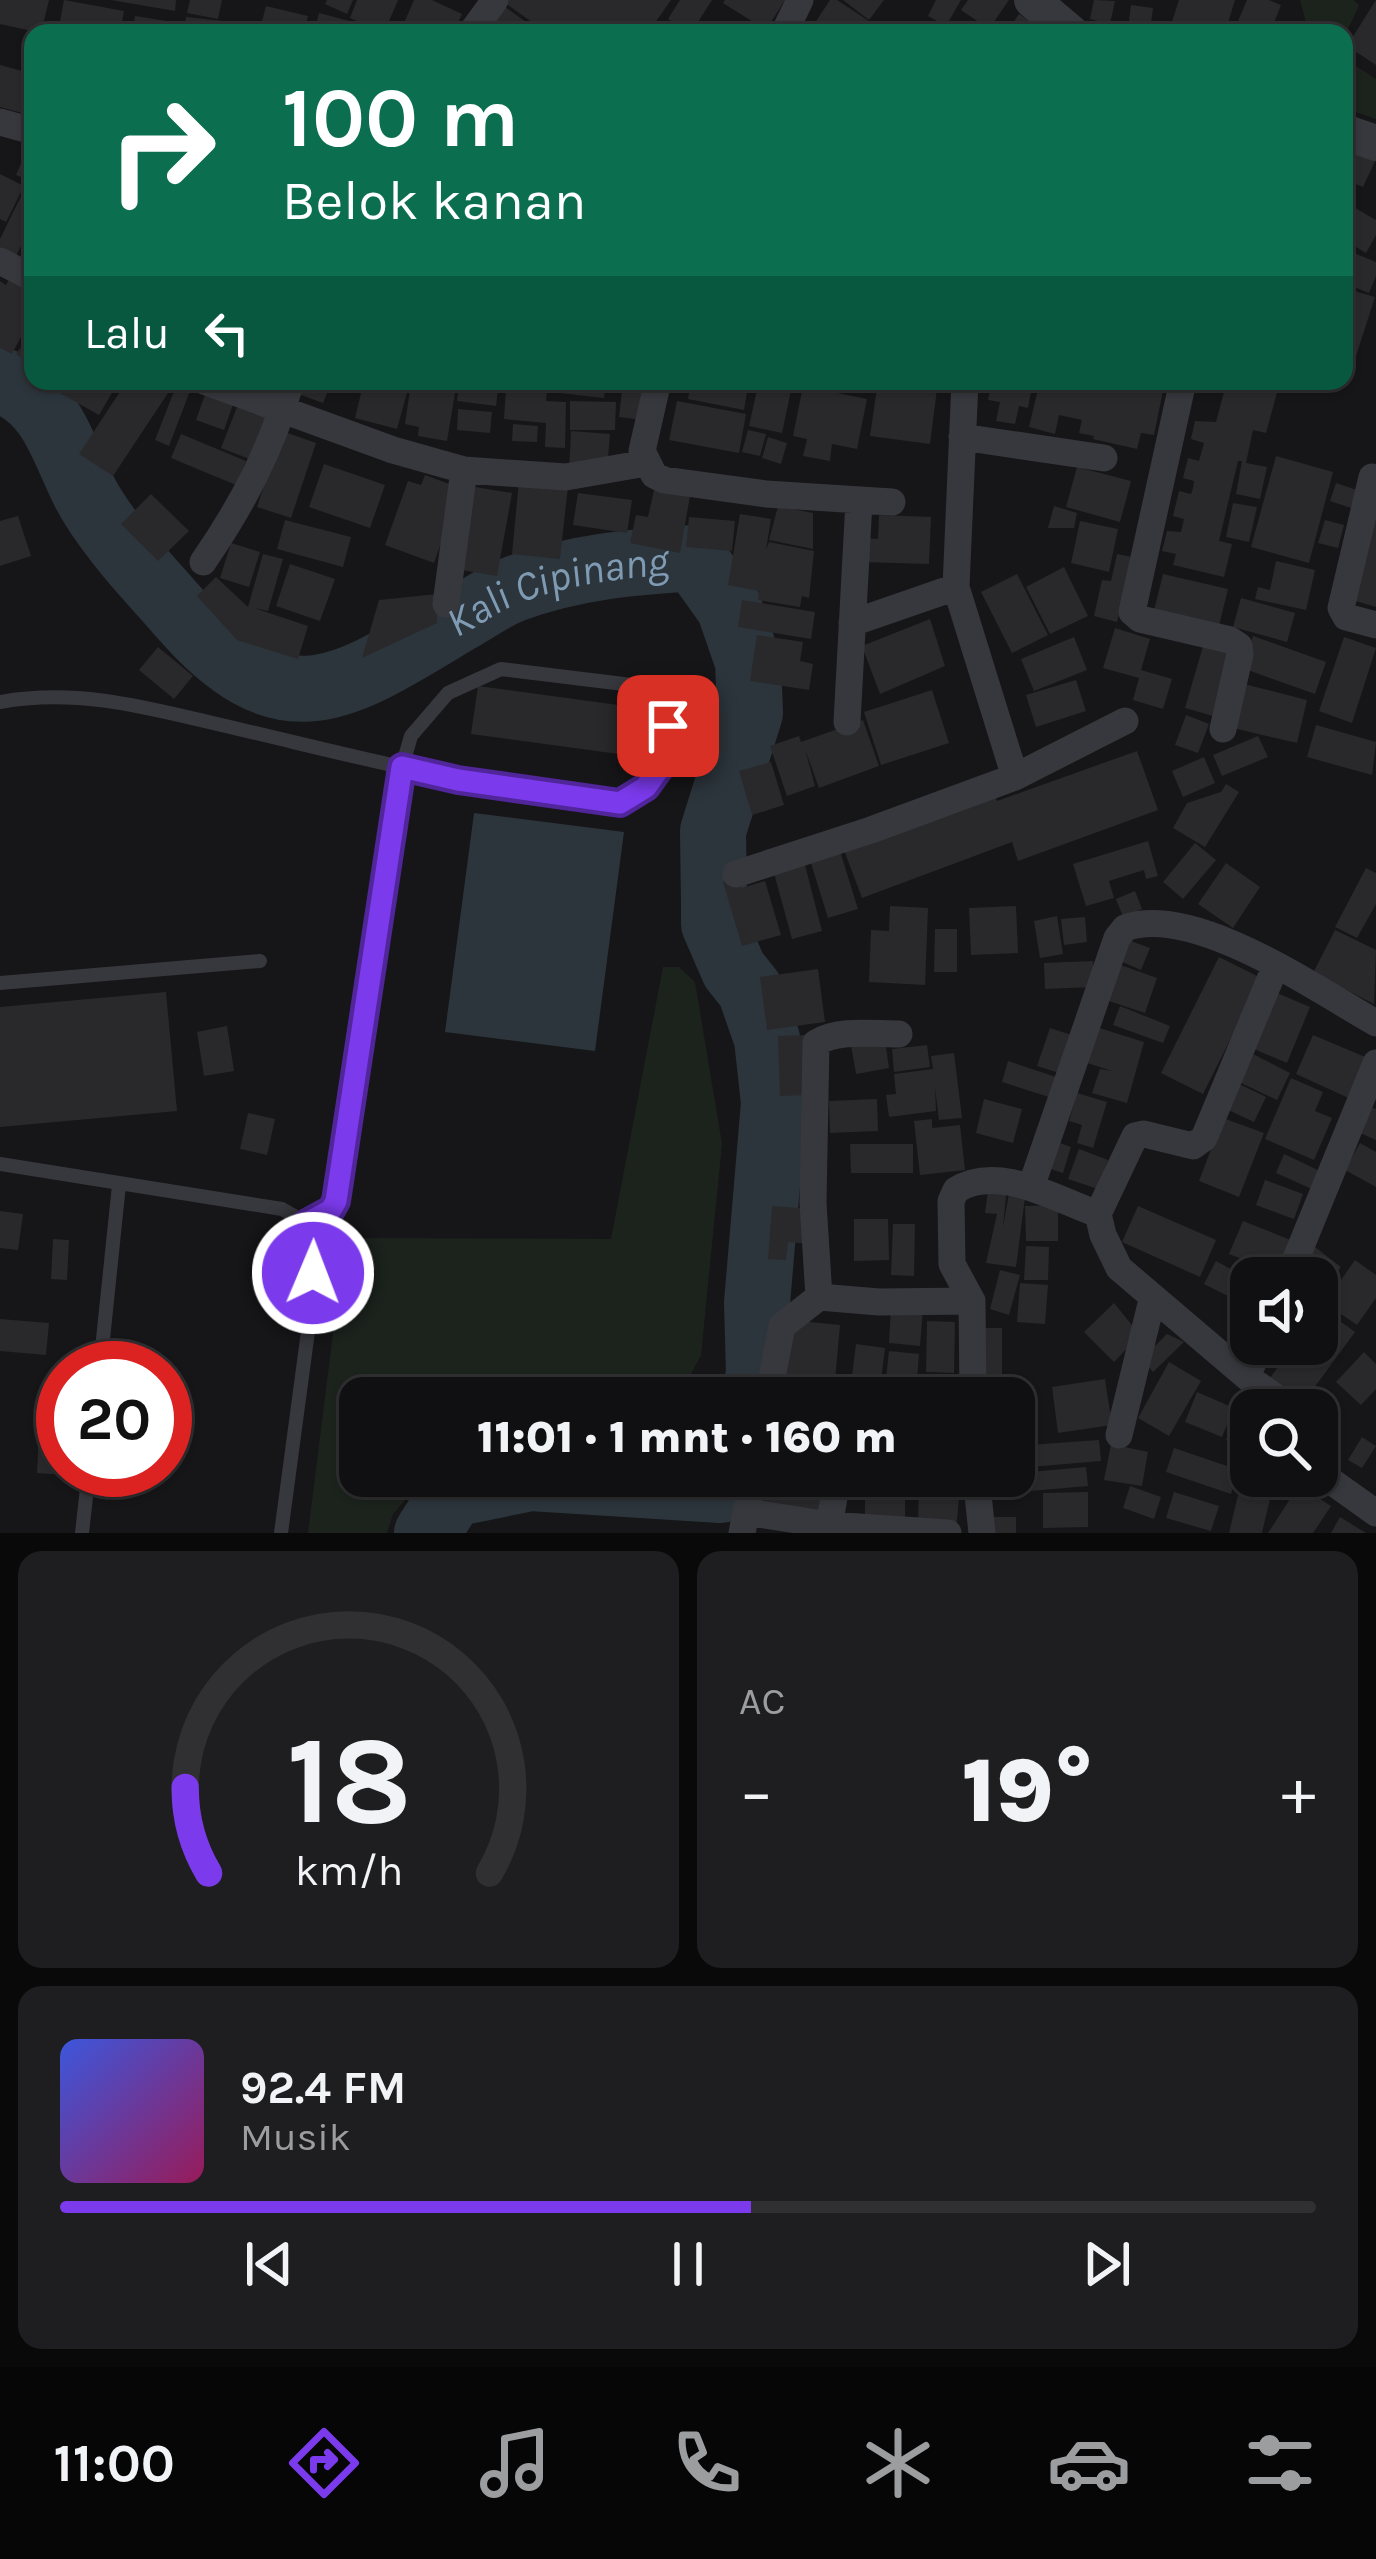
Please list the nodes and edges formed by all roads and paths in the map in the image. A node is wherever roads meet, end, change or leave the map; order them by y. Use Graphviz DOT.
graph roads {
  1 [pos="1032,0"];
  2 [pos="1060,24"];
  3 [pos="229,390"];
  4 [pos="289,390"];
  5 [pos="655,390"];
  6 [pos="965,390"];
  7 [pos="1182,390"];
  8 [pos="283,410"];
  9 [pos="962,437"];
  10 [pos="1104,458"];
  11 [pos="646,464"];
  12 [pos="464,470"];
  13 [pos="1372,477"];
  14 [pos="859,501"];
  15 [pos="892,502"];
  16 [pos="203,562"];
  17 [pos="956,587"];
  18 [pos="446,604"];
  19 [pos="852,623"];
  20 [pos="1376,625"];
  21 [pos="0,702"];
  22 [pos="1125,721"];
  23 [pos="847,722"];
  24 [pos="1223,729"];
  25 [pos="402,767"];
  26 [pos="1015,777"];
  27 [pos="736,874"];
  28 [pos="260,961"];
  29 [pos="1276,965"];
  30 [pos="0,983"];
  31 [pos="1376,1023"];
  32 [pos="898,1034"];
  33 [pos="1376,1063"];
  34 [pos="0,1164"];
  35 [pos="119,1185"];
  36 [pos="1030,1187"];
  37 [pos="1098,1214"];
  38 [pos="307,1223"];
  39 [pos="1297,1257"];
  40 [pos="819,1297"];
  41 [pos="1152,1300"];
  42 [pos="971,1301"];
  43 [pos="103,1341"];
  44 [pos="1252,1365"];
  45 [pos="772,1377"];
  46 [pos="973,1377"];
  47 [pos="1247,1377"];
  48 [pos="1264,1389"];
  49 [pos="1119,1435"];
  50 [pos="1338,1486"];
  51 [pos="86,1497"];
  52 [pos="834,1497"];
  53 [pos="978,1497"];
  54 [pos="1376,1513"];
  55 [pos="744,1522"];
  56 [pos="829,1525"];
  57 [pos="82,1533"];
  58 [pos="281,1533"];
  59 [pos="948,1533"];
  60 [pos="982,1533"];
  1 -- 2 [label="street"];
  3 -- 8 [label="street"];
  4 -- 8 [label="street"];
  5 -- 11 [label="street"];
  6 -- 9 [label="street"];
  7 -- 24 [label="street"];
  8 -- 12 [label="street"];
  8 -- 16 [label="street"];
  9 -- 10 [label="street"];
  9 -- 17 [label="street"];
  11 -- 12 [label="street"];
  11 -- 14 [label="street"];
  12 -- 18 [label="street"];
  13 -- 20 [label="street"];
  14 -- 15 [label="street"];
  14 -- 19 [label="street"];
  17 -- 19 [label="street"];
  17 -- 26 [label="street"];
  19 -- 23 [label="street"];
  21 -- 25 [label="lane"];
  22 -- 26 [label="street"];
  25 -- 25 [label="lane"];
  25 -- 38 [label="lane"];
  26 -- 27 [label="street"];
  28 -- 30 [label="lane"];
  29 -- 31 [label="street"];
  29 -- 36 [label="street"];
  29 -- 37 [label="street"];
  32 -- 40 [label="street"];
  33 -- 39 [label="street"];
  34 -- 35 [label="lane"];
  35 -- 38 [label="lane"];
  35 -- 43 [label="lane"];
  36 -- 37 [label="street"];
  36 -- 42 [label="street"];
  37 -- 41 [label="street"];
  38 -- 58 [label="lane"];
  40 -- 42 [label="street"];
  40 -- 45 [label="street"];
  41 -- 47 [label="street"];
  41 -- 49 [label="street"];
  42 -- 46 [label="street"];
  44 -- 47 [label="street"];
  47 -- 48 [label="street"];
  50 -- 54 [label="street"];
  51 -- 57 [label="lane"];
  52 -- 56 [label="street"];
  53 -- 60 [label="street"];
  55 -- 56 [label="street"];
  56 -- 59 [label="street"];
}
